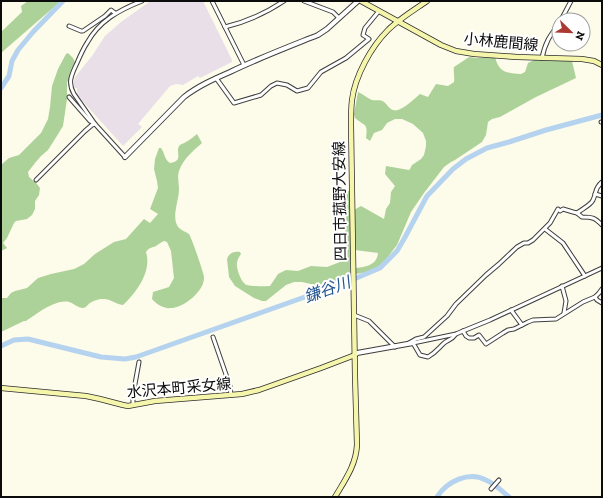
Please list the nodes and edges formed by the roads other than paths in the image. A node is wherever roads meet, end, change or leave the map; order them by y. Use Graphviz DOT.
graph roads {
  1 [pos="142,1"];
  2 [pos="212,1"];
  3 [pos="284,1"];
  4 [pos="304,1"];
  5 [pos="358,1"];
  6 [pos="362,1"];
  7 [pos="427,1"];
  8 [pos="571,1"];
  9 [pos="379,11"];
  10 [pos="565,12"];
  11 [pos="115,13"];
  12 [pos="339,18"];
  13 [pos="399,21"];
  14 [pos="69,26"];
  15 [pos="225,27"];
  16 [pos="551,34"];
  17 [pos="542,58"];
  18 [pos="244,65"];
  19 [pos="602,65"];
  20 [pos="216,78"];
  21 [pos="69,97"];
  22 [pos="95,124"];
  23 [pos="125,157"];
  24 [pos="36,180"];
  25 [pos="602,182"];
  26 [pos="595,194"];
  27 [pos="602,196"];
  28 [pos="577,213"];
  29 [pos="602,226"];
  30 [pos="545,229"];
  31 [pos="602,268"];
  32 [pos="585,276"];
  33 [pos="562,286"];
  34 [pos="602,289"];
  35 [pos="595,297"];
  36 [pos="602,303"];
  37 [pos="511,310"];
  38 [pos="354,313"];
  39 [pos="564,313"];
  40 [pos="522,325"];
  41 [pos="463,331"];
  42 [pos="456,334"];
  43 [pos="214,337"];
  44 [pos="413,343"];
  45 [pos="406,345"];
  46 [pos="396,347"];
  47 [pos="355,355"];
  48 [pos="139,362"];
  49 [pos="1,388"];
  50 [pos="231,395"];
  51 [pos="133,405"];
  52 [pos="498,481"];
  53 [pos="492,488"];
  54 [pos="335,497"];
  1 -- 11 [label="street"];
  2 -- 15 [label="street"];
  3 -- 15 [label="street"];
  4 -- 12 [label="street"];
  5 -- 12 [label="street"];
  6 -- 9 [label="main road, 小林鹿間線"];
  7 -- 13 [label="main road, 四日市菰野大安線"];
  8 -- 10 [label="street"];
  9 -- 13 [label="main road, 小林鹿間線"];
  9 -- 20 [label="street"];
  11 -- 14 [label="street"];
  11 -- 22 [label="street"];
  12 -- 18 [label="street"];
  13 -- 17 [label="main road, 小林鹿間線"];
  13 -- 38 [label="main road, 四日市菰野大安線"];
  15 -- 18 [label="street"];
  16 -- 17 [label="street"];
  17 -- 19 [label="main road, 小林鹿間線"];
  18 -- 20 [label="street"];
  20 -- 23 [label="street"];
  21 -- 22 [label="street"];
  22 -- 23 [label="street"];
  22 -- 24 [label="street"];
  25 -- 26 [label="street"];
  26 -- 27 [label="street"];
  26 -- 28 [label="street"];
  28 -- 29 [label="street"];
  28 -- 30 [label="street"];
  30 -- 32 [label="street"];
  30 -- 45 [label="street"];
  31 -- 32 [label="street"];
  32 -- 33 [label="street"];
  33 -- 37 [label="street"];
  33 -- 39 [label="street"];
  34 -- 35 [label="street"];
  35 -- 36 [label="street"];
  35 -- 39 [label="street"];
  37 -- 40 [label="street"];
  37 -- 41 [label="street"];
  38 -- 46 [label="street"];
  38 -- 47 [label="main road, 四日市菰野大安線"];
  39 -- 40 [label="street"];
  40 -- 41 [label="street"];
  41 -- 42 [label="street"];
  42 -- 44 [label="street"];
  42 -- 44 [label="street"];
  43 -- 50 [label="street"];
  44 -- 45 [label="street"];
  45 -- 46 [label="street"];
  46 -- 47 [label="street"];
  47 -- 50 [label="main road, 水沢本町采女線"];
  47 -- 54 [label="main road, 四日市菰野大安線"];
  48 -- 51 [label="street"];
  49 -- 51 [label="main road, 水沢本町采女線"];
  50 -- 51 [label="main road, 水沢本町采女線"];
  52 -- 53 [label="street"];
}
